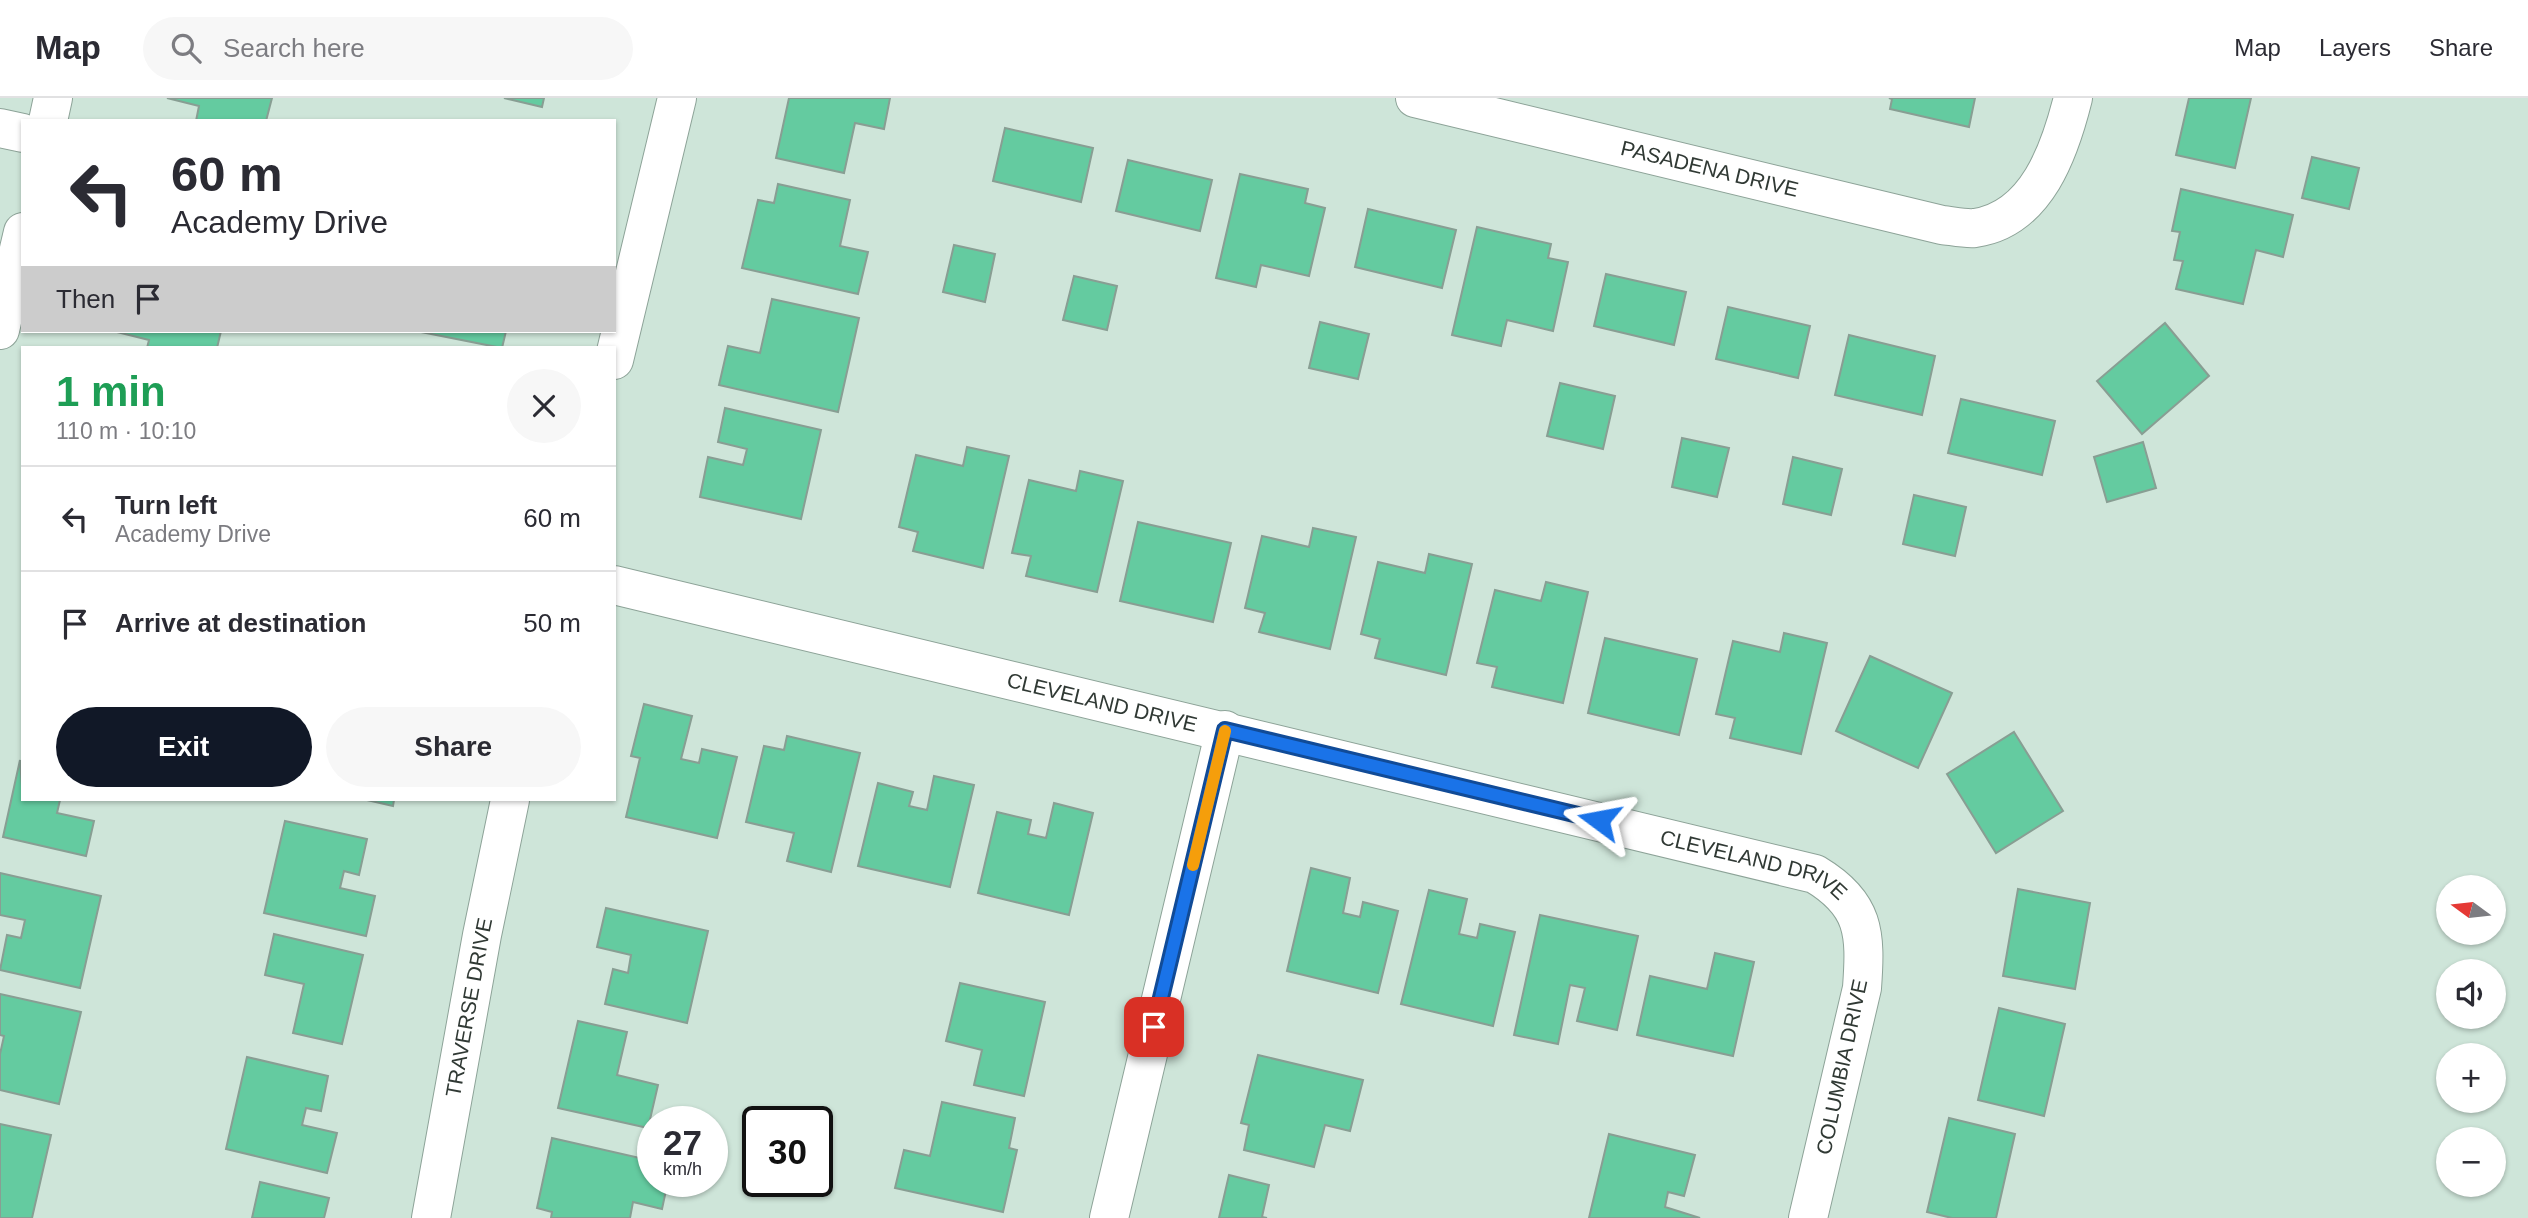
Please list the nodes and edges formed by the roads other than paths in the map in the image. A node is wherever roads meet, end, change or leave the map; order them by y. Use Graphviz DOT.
graph roads {
  1 [pos="53,98"];
  2 [pos="677,98"];
  3 [pos="1415,98"];
  4 [pos="2073,98"];
  5 [pos="48,119"];
  6 [pos="0,128"];
  7 [pos="21,133"];
  8 [pos="21,241"];
  9 [pos="0,330"];
  10 [pos="616,352"];
  11 [pos="616,585"];
  12 [pos="1225,730"];
  13 [pos="510,801"];
  14 [pos="1858,915"];
  15 [pos="430,1218"];
  16 [pos="1109,1218"];
  17 [pos="1808,1218"];
  1 -- 5 [label="street"];
  2 -- 10 [label="street"];
  3 -- 4 [label="street, PASADENA DRIVE"];
  6 -- 7 [label="street"];
  8 -- 9 [label="street"];
  11 -- 12 [label="street, CLEVELAND DRIVE"];
  12 -- 14 [label="street, CLEVELAND DRIVE"];
  12 -- 16 [label="street"];
  13 -- 15 [label="street, TRAVERSE DRIVE"];
  14 -- 17 [label="street, COLUMBIA DRIVE"];
}
